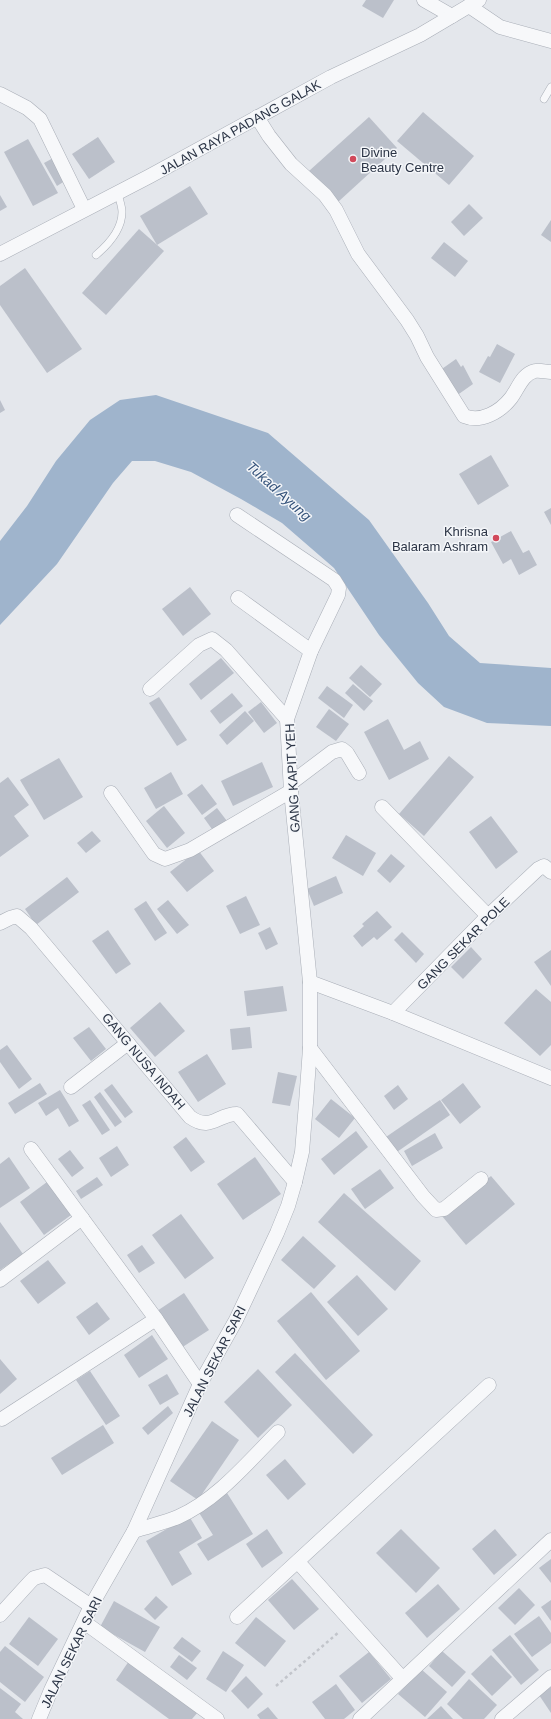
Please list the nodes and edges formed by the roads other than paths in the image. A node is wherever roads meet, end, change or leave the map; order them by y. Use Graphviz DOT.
graph roads {
  1 [pos="424,0"];
  2 [pos="474,3"];
  3 [pos="452,16"];
  4 [pos="551,41"];
  5 [pos="551,87"];
  6 [pos="0,94"];
  7 [pos="544,99"];
  8 [pos="257,117"];
  9 [pos="118,193"];
  10 [pos="84,209"];
  11 [pos="0,254"];
  12 [pos="96,255"];
  13 [pos="551,372"];
  14 [pos="237,515"];
  15 [pos="238,598"];
  16 [pos="311,651"];
  17 [pos="150,689"];
  18 [pos="287,719"];
  19 [pos="359,773"];
  20 [pos="291,787"];
  21 [pos="111,793"];
  22 [pos="382,806"];
  23 [pos="551,872"];
  24 [pos="488,916"];
  25 [pos="0,923"];
  26 [pos="310,982"];
  27 [pos="393,1012"];
  28 [pos="128,1043"];
  29 [pos="310,1048"];
  30 [pos="551,1078"];
  31 [pos="71,1087"];
  32 [pos="31,1149"];
  33 [pos="482,1179"];
  34 [pos="295,1182"];
  35 [pos="82,1218"];
  36 [pos="0,1280"];
  37 [pos="156,1319"];
  38 [pos="200,1384"];
  39 [pos="489,1386"];
  40 [pos="2,1419"];
  41 [pos="278,1432"];
  42 [pos="134,1530"];
  43 [pos="551,1540"];
  44 [pos="298,1562"];
  45 [pos="91,1606"];
  46 [pos="0,1615"];
  47 [pos="237,1617"];
  48 [pos="84,1622"];
  49 [pos="551,1677"];
  50 [pos="402,1678"];
  51 [pos="39,1719"];
  52 [pos="217,1719"];
  53 [pos="360,1719"];
  54 [pos="502,1719"];
  1 -- 3 [label="street"];
  2 -- 3 [label="street, JALAN RAYA PADANG GALAK"];
  2 -- 4 [label="street"];
  3 -- 8 [label="street, JALAN RAYA PADANG GALAK"];
  5 -- 7 [label="lane"];
  6 -- 10 [label="street"];
  8 -- 9 [label="street, JALAN RAYA PADANG GALAK"];
  8 -- 13 [label="street"];
  9 -- 10 [label="street, JALAN RAYA PADANG GALAK"];
  9 -- 12 [label="lane"];
  10 -- 11 [label="street, JALAN RAYA PADANG GALAK"];
  14 -- 16 [label="street, GANG KAPIT YEH"];
  15 -- 16 [label="street"];
  16 -- 18 [label="street, GANG KAPIT YEH"];
  17 -- 18 [label="street"];
  18 -- 20 [label="street, GANG KAPIT YEH"];
  19 -- 20 [label="street"];
  20 -- 21 [label="street"];
  20 -- 26 [label="street, GANG KAPIT YEH"];
  22 -- 24 [label="street"];
  23 -- 24 [label="street, GANG SEKAR POLE"];
  24 -- 27 [label="street, GANG SEKAR POLE"];
  25 -- 28 [label="street, GANG NUSA INDAH"];
  26 -- 27 [label="street"];
  26 -- 29 [label="street, JALAN SEKAR SARI"];
  27 -- 30 [label="street"];
  28 -- 31 [label="street"];
  28 -- 34 [label="street, GANG NUSA INDAH"];
  29 -- 33 [label="street"];
  29 -- 34 [label="street, JALAN SEKAR SARI"];
  32 -- 35 [label="street"];
  34 -- 38 [label="street, JALAN SEKAR SARI"];
  35 -- 36 [label="street"];
  35 -- 37 [label="street"];
  37 -- 38 [label="street"];
  37 -- 40 [label="street"];
  38 -- 42 [label="street, JALAN SEKAR SARI"];
  39 -- 44 [label="street"];
  41 -- 42 [label="street"];
  42 -- 45 [label="street, JALAN SEKAR SARI"];
  43 -- 50 [label="street"];
  44 -- 47 [label="street"];
  44 -- 50 [label="street"];
  45 -- 46 [label="street"];
  45 -- 48 [label="street, JALAN SEKAR SARI"];
  48 -- 51 [label="street, JALAN SEKAR SARI"];
  48 -- 52 [label="street"];
  49 -- 54 [label="street"];
  50 -- 53 [label="street"];
}
